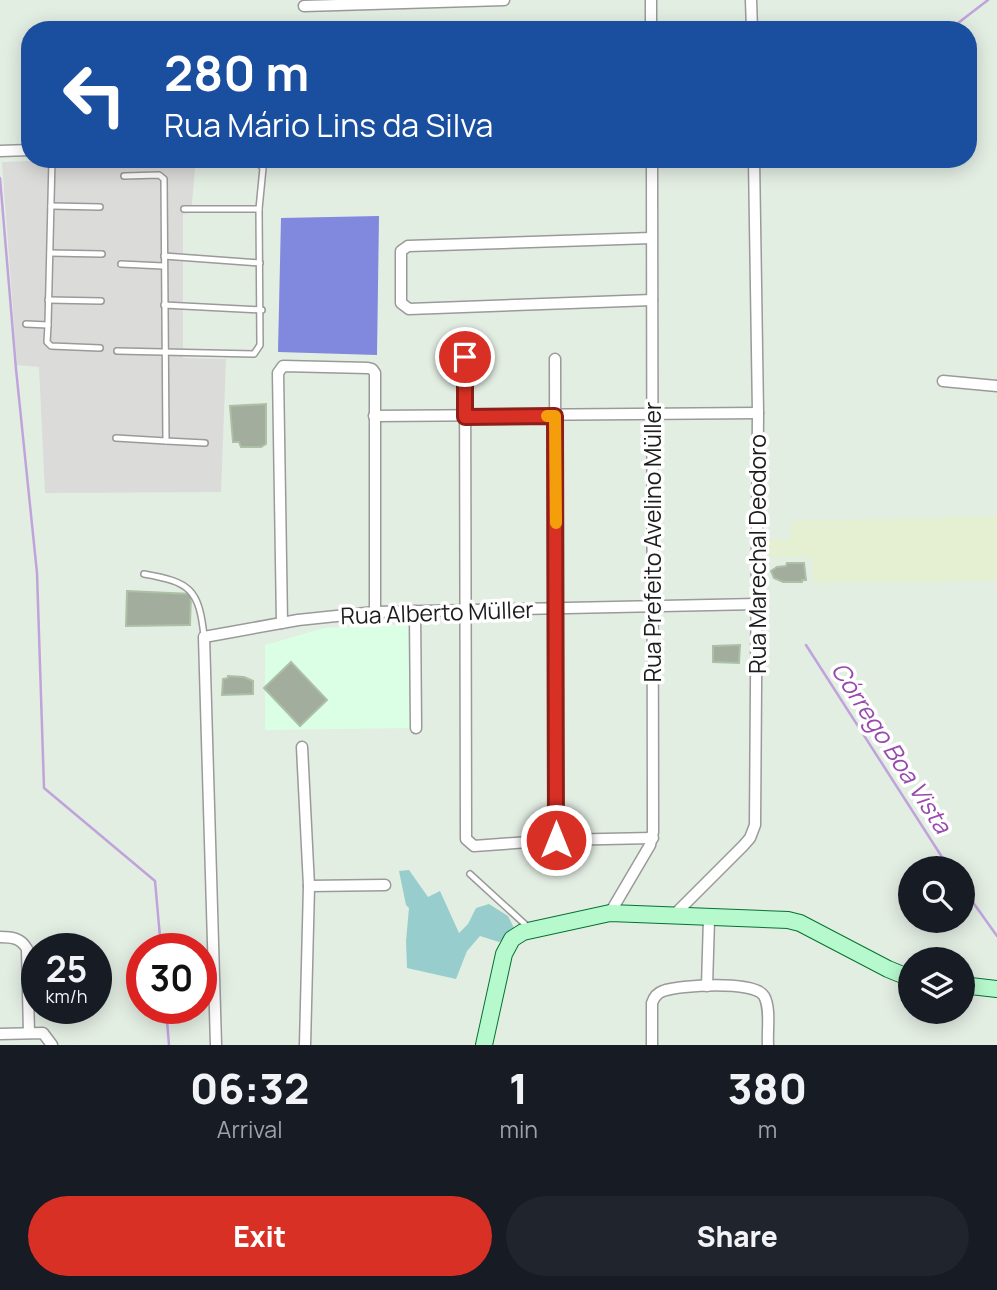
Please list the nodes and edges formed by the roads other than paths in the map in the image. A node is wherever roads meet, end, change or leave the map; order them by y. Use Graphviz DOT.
graph roads {
  1 [pos="504,0"];
  2 [pos="651,0"];
  3 [pos="751,0"];
  4 [pos="304,6"];
  5 [pos="651,21"];
  6 [pos="752,21"];
  7 [pos="21,149"];
  8 [pos="0,150"];
  9 [pos="52,168"];
  10 [pos="262,168"];
  11 [pos="652,168"];
  12 [pos="754,168"];
  13 [pos="124,176"];
  14 [pos="51,206"];
  15 [pos="100,207"];
  16 [pos="184,209"];
  17 [pos="259,209"];
  18 [pos="652,239"];
  19 [pos="50,253"];
  20 [pos="102,254"];
  21 [pos="163,256"];
  22 [pos="260,263"];
  23 [pos="121,264"];
  24 [pos="163,266"];
  25 [pos="48,300"];
  26 [pos="652,300"];
  27 [pos="102,301"];
  28 [pos="164,305"];
  29 [pos="261,310"];
  30 [pos="26,324"];
  31 [pos="48,325"];
  32 [pos="100,348"];
  33 [pos="117,351"];
  34 [pos="164,352"];
  35 [pos="465,357"];
  36 [pos="555,359"];
  37 [pos="943,381"];
  38 [pos="997,386"];
  39 [pos="758,413"];
  40 [pos="374,415"];
  41 [pos="652,415"];
  42 [pos="555,416"];
  43 [pos="465,417"];
  44 [pos="116,438"];
  45 [pos="166,441"];
  46 [pos="205,443"];
  47 [pos="144,574"];
  48 [pos="757,604"];
  49 [pos="653,606"];
  50 [pos="556,608"];
  51 [pos="465,610"];
  52 [pos="415,611"];
  53 [pos="375,612"];
  54 [pos="282,622"];
  55 [pos="204,637"];
  56 [pos="416,728"];
  57 [pos="302,747"];
  58 [pos="653,838"];
  59 [pos="556,840"];
  60 [pos="470,874"];
  61 [pos="385,885"];
  62 [pos="309,886"];
  63 [pos="610,914"];
  64 [pos="674,915"];
  65 [pos="709,919"];
  66 [pos="530,929"];
  67 [pos="0,937"];
  68 [pos="898,974"];
  69 [pos="707,986"];
  70 [pos="975,986"];
  71 [pos="997,989"];
  72 [pos="29,1033"];
  73 [pos="0,1034"];
  74 [pos="52,1045"];
  75 [pos="216,1045"];
  76 [pos="305,1045"];
  77 [pos="484,1045"];
  78 [pos="652,1045"];
  79 [pos="768,1045"];
  1 -- 4 [label="street"];
  2 -- 5 [label="street"];
  3 -- 6 [label="street"];
  7 -- 8 [label="street"];
  9 -- 14 [label="lane"];
  10 -- 17 [label="lane"];
  11 -- 18 [label="street, Rua Prefeito Avelino Müller"];
  12 -- 39 [label="street, Rua Marechal Deodoro"];
  13 -- 21 [label="lane"];
  14 -- 15 [label="lane"];
  14 -- 19 [label="lane"];
  16 -- 17 [label="lane"];
  17 -- 22 [label="lane"];
  18 -- 26 [label="street, Rua Prefeito Avelino Müller"];
  18 -- 26 [label="street"];
  19 -- 20 [label="lane"];
  19 -- 25 [label="lane"];
  21 -- 22 [label="lane"];
  21 -- 24 [label="lane"];
  22 -- 29 [label="lane"];
  23 -- 24 [label="lane"];
  24 -- 28 [label="lane"];
  25 -- 27 [label="lane"];
  25 -- 31 [label="lane"];
  26 -- 41 [label="street, Rua Prefeito Avelino Müller"];
  28 -- 29 [label="lane"];
  28 -- 34 [label="lane"];
  29 -- 34 [label="lane"];
  30 -- 31 [label="lane"];
  31 -- 32 [label="lane"];
  33 -- 34 [label="lane"];
  34 -- 45 [label="lane"];
  35 -- 43 [label="street"];
  36 -- 42 [label="street"];
  37 -- 38 [label="street"];
  39 -- 41 [label="street"];
  39 -- 48 [label="street, Rua Marechal Deodoro"];
  40 -- 43 [label="street"];
  40 -- 53 [label="street"];
  40 -- 54 [label="street"];
  41 -- 42 [label="street"];
  41 -- 49 [label="street, Rua Prefeito Avelino Müller"];
  42 -- 43 [label="street"];
  42 -- 50 [label="street"];
  43 -- 51 [label="street"];
  44 -- 45 [label="lane"];
  45 -- 46 [label="lane"];
  47 -- 55 [label="lane"];
  48 -- 49 [label="street, Rua Alberto Müller"];
  48 -- 64 [label="street, Rua Marechal Deodoro"];
  49 -- 50 [label="street, Rua Alberto Müller"];
  49 -- 58 [label="street, Rua Prefeito Avelino Müller"];
  50 -- 51 [label="street, Rua Alberto Müller"];
  50 -- 59 [label="street"];
  51 -- 52 [label="street, Rua Alberto Müller"];
  51 -- 59 [label="street"];
  52 -- 53 [label="street, Rua Alberto Müller"];
  52 -- 56 [label="street"];
  53 -- 54 [label="street, Rua Alberto Müller"];
  54 -- 55 [label="street, Rua Alberto Müller"];
  55 -- 75 [label="street"];
  57 -- 62 [label="street"];
  58 -- 59 [label="street"];
  58 -- 63 [label="street, Rua Prefeito Avelino Müller"];
  60 -- 66 [label="lane"];
  61 -- 62 [label="street"];
  62 -- 76 [label="street"];
  63 -- 64 [label="main road"];
  63 -- 66 [label="main road"];
  64 -- 65 [label="main road"];
  65 -- 68 [label="main road"];
  65 -- 69 [label="street"];
  66 -- 77 [label="main road"];
  67 -- 72 [label="street"];
  69 -- 78 [label="street"];
  69 -- 79 [label="street"];
  70 -- 71 [label="main road"];
  72 -- 73 [label="street"];
  72 -- 74 [label="street"];
}
